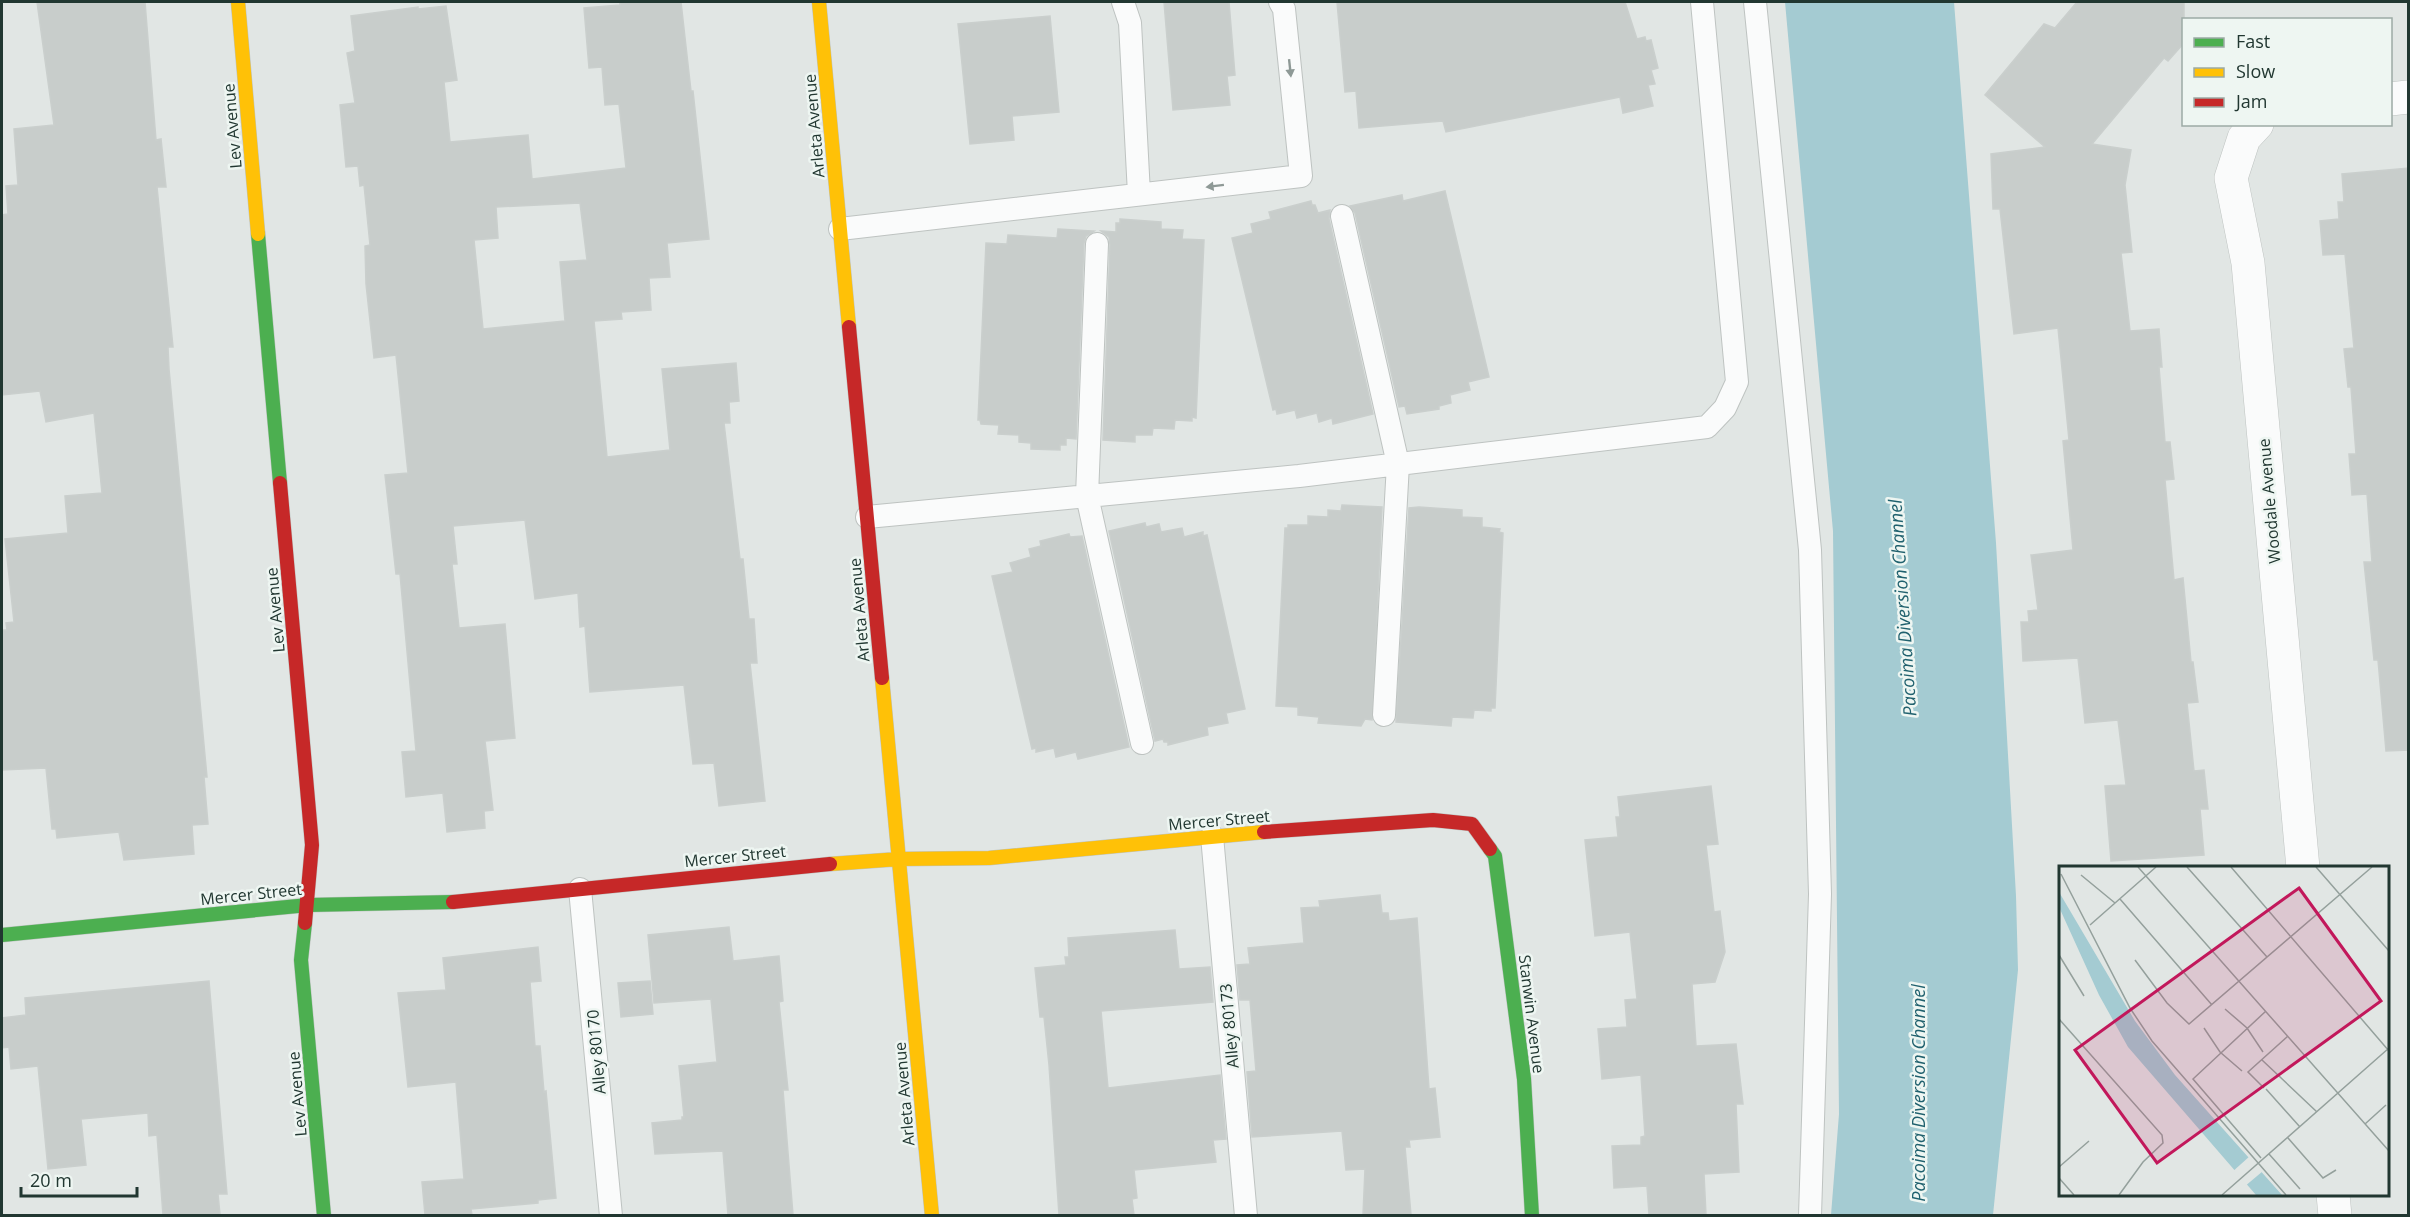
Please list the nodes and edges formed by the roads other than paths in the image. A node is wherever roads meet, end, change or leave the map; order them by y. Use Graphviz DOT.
graph roads {
  1 [pos="238,2"];
  2 [pos="819,2"];
  3 [pos="1123,2"];
  4 [pos="1280,2"];
  5 [pos="1702,2"];
  6 [pos="1755,2"];
  7 [pos="2409,97"];
  8 [pos="2392,99"];
  9 [pos="2250,131"];
  10 [pos="1139,194"];
  11 [pos="1342,216"];
  12 [pos="840,229"];
  13 [pos="1097,244"];
  14 [pos="1398,465"];
  15 [pos="1087,496"];
  16 [pos="867,517"];
  17 [pos="1384,715"];
  18 [pos="1142,743"];
  19 [pos="1472,824"];
  20 [pos="1212,836"];
  21 [pos="899,859"];
  22 [pos="2303,866"];
  23 [pos="580,889"];
  24 [pos="308,905"];
  25 [pos="2,935"];
  26 [pos="2333,1196"];
  27 [pos="324,1215"];
  28 [pos="611,1215"];
  29 [pos="932,1215"];
  30 [pos="1246,1215"];
  31 [pos="1532,1215"];
  32 [pos="1810,1215"];
  33 [pos="2335,1215"];
  1 -- 24 [label="street, Lev Avenue"];
  2 -- 12 [label="street, Arleta Avenue"];
  3 -- 10 [label="lane"];
  4 -- 10 [label="lane, one-way"];
  5 -- 14 [label="lane"];
  6 -- 32 [label="lane"];
  7 -- 8 [label="street"];
  9 -- 22 [label="street, Woodale Avenue"];
  10 -- 12 [label="lane"];
  11 -- 14 [label="lane"];
  12 -- 16 [label="street, Arleta Avenue"];
  13 -- 15 [label="lane"];
  14 -- 15 [label="lane"];
  14 -- 17 [label="lane"];
  15 -- 16 [label="lane"];
  15 -- 18 [label="lane"];
  16 -- 21 [label="street, Arleta Avenue"];
  19 -- 20 [label="street, Mercer Street"];
  19 -- 31 [label="street, Stanwin Avenue"];
  20 -- 21 [label="street, Mercer Street"];
  20 -- 30 [label="lane, Alley 80173"];
  21 -- 23 [label="street, Mercer Street"];
  21 -- 29 [label="street, Arleta Avenue"];
  23 -- 24 [label="street, Mercer Street"];
  23 -- 28 [label="lane, Alley 80170"];
  24 -- 25 [label="street, Mercer Street"];
  24 -- 27 [label="street, Lev Avenue"];
  26 -- 33 [label="street"];
}
